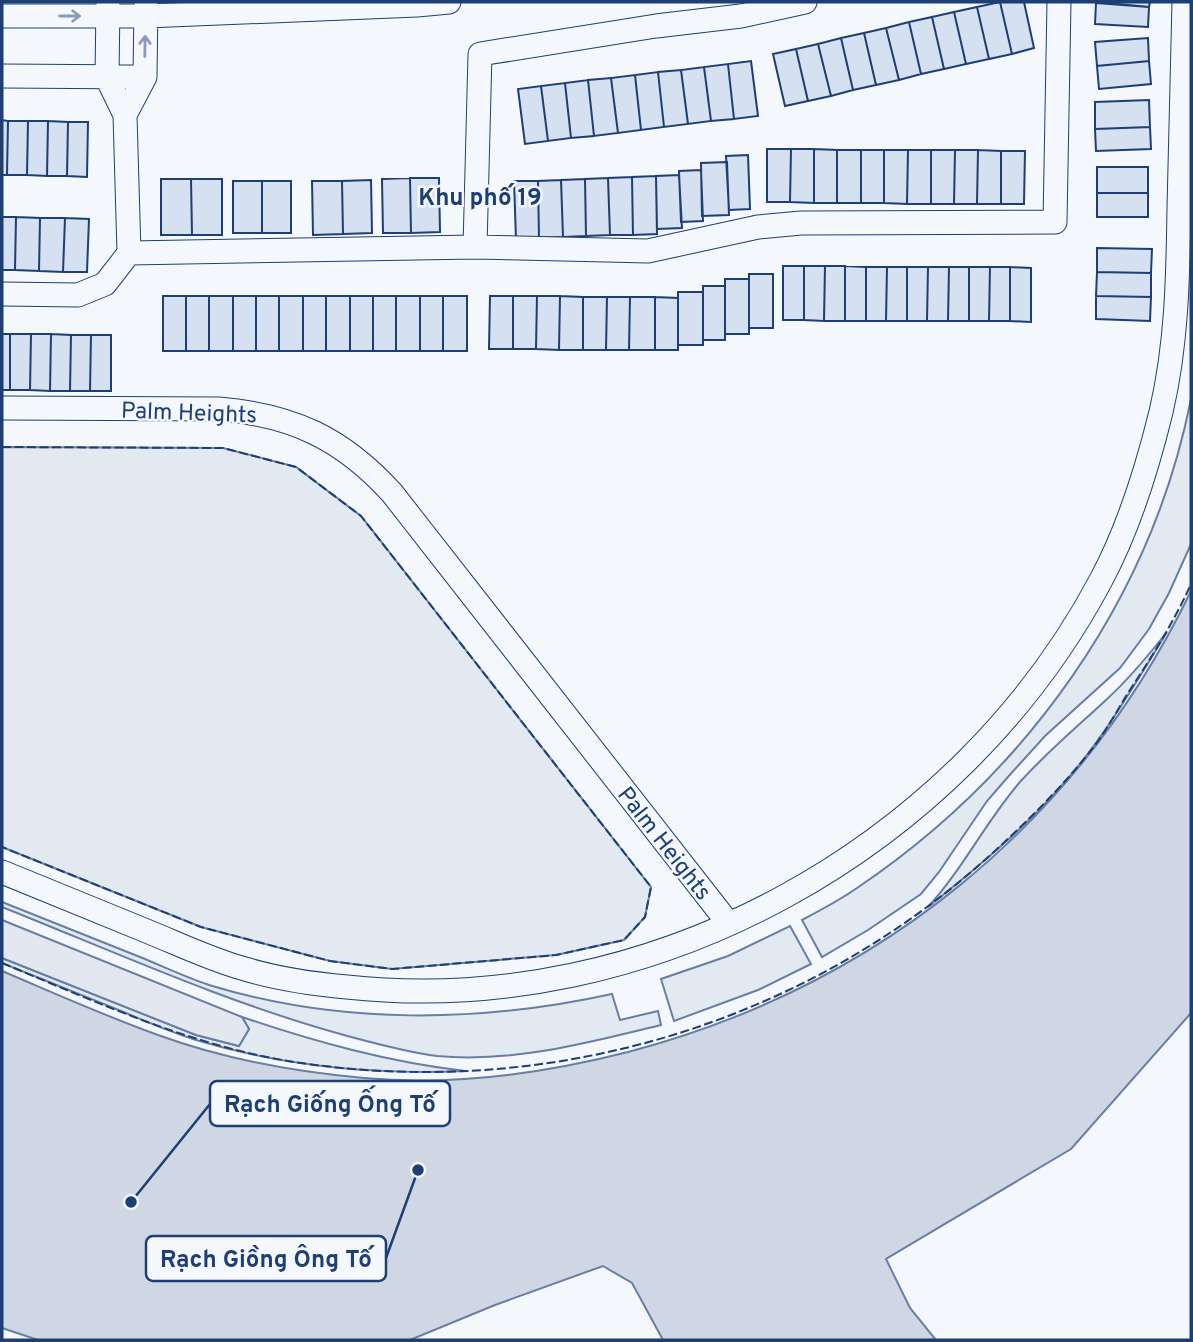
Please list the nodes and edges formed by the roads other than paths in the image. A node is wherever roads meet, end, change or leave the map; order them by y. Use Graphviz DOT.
graph roads {
  1 [pos="449,2"];
  2 [pos="805,2"];
  3 [pos="1059,2"];
  4 [pos="1184,2"];
  5 [pos="108,9"];
  6 [pos="146,9"];
  7 [pos="2,16"];
  8 [pos="2,76"];
  9 [pos="145,76"];
  10 [pos="107,78"];
  11 [pos="125,114"];
  12 [pos="475,247"];
  13 [pos="129,253"];
  14 [pos="2,294"];
  15 [pos="2,408"];
  16 [pos="2,872"];
  17 [pos="729,924"];
  1 -- 6 [label="street"];
  2 -- 12 [label="street"];
  3 -- 12 [label="street"];
  4 -- 17 [label="street"];
  5 -- 6 [label="street"];
  7 -- 5 [label="street, one-way"];
  5 -- 10 [label="street"];
  9 -- 6 [label="street, one-way"];
  8 -- 10 [label="street"];
  9 -- 10 [label="street"];
  9 -- 11 [label="street"];
  10 -- 11 [label="street"];
  11 -- 13 [label="street"];
  12 -- 13 [label="street"];
  13 -- 14 [label="street"];
  15 -- 17 [label="street, Palm Heights"];
  16 -- 17 [label="street, Palm Heights"];
}
